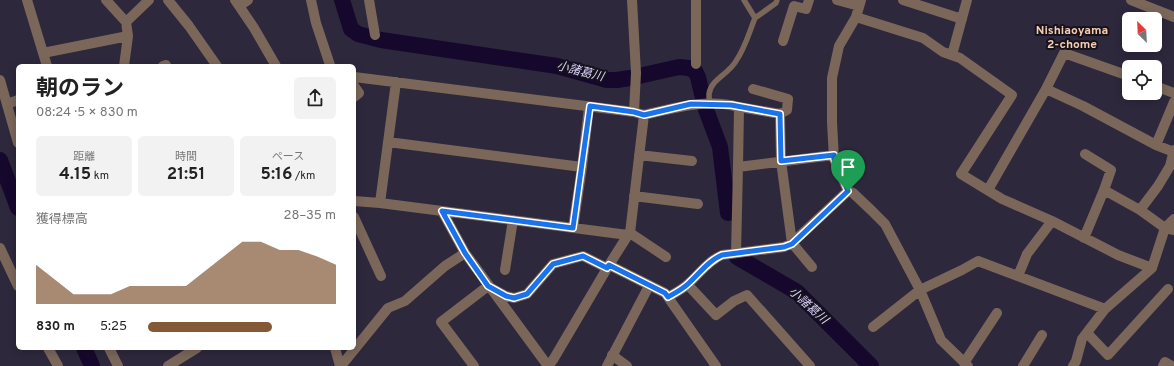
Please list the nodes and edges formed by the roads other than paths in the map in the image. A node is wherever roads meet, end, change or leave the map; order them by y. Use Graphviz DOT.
graph roads {
  1 [pos="27,0"];
  2 [pos="106,0"];
  3 [pos="149,0"];
  4 [pos="168,0"];
  5 [pos="311,0"];
  6 [pos="369,0"];
  7 [pos="632,0"];
  8 [pos="696,0"];
  9 [pos="744,0"];
  10 [pos="777,0"];
  11 [pos="809,0"];
  12 [pos="837,0"];
  13 [pos="903,0"];
  14 [pos="967,0"];
  15 [pos="1131,0"];
  16 [pos="241,2"];
  17 [pos="860,3"];
  18 [pos="856,17"];
  19 [pos="1174,17"];
  20 [pos="755,18"];
  21 [pos="962,19"];
  22 [pos="126,22"];
  23 [pos="375,35"];
  24 [pos="128,36"];
  25 [pos="783,41"];
  26 [pos="43,53"];
  27 [pos="952,55"];
  28 [pos="46,64"];
  29 [pos="124,64"];
  30 [pos="216,64"];
  31 [pos="275,64"];
  32 [pos="331,64"];
  33 [pos="696,64"];
  34 [pos="1122,74"];
  35 [pos="356,77"];
  36 [pos="0,80"];
  37 [pos="396,82"];
  38 [pos="356,88"];
  39 [pos="753,89"];
  40 [pos="1046,89"];
  41 [pos="1162,89"];
  42 [pos="1174,93"];
  43 [pos="356,96"];
  44 [pos="16,101"];
  45 [pos="1174,102"];
  46 [pos="7,104"];
  47 [pos="707,104"];
  48 [pos="590,106"];
  49 [pos="739,107"];
  50 [pos="634,112"];
  51 [pos="780,114"];
  52 [pos="644,115"];
  53 [pos="16,136"];
  54 [pos="388,142"];
  55 [pos="1156,145"];
  56 [pos="1174,151"];
  57 [pos="1085,154"];
  58 [pos="639,155"];
  59 [pos="834,155"];
  60 [pos="692,161"];
  61 [pos="781,161"];
  62 [pos="738,166"];
  63 [pos="582,167"];
  64 [pos="988,190"];
  65 [pos="1104,190"];
  66 [pos="848,191"];
  67 [pos="634,196"];
  68 [pos="356,201"];
  69 [pos="380,203"];
  70 [pos="698,204"];
  71 [pos="1140,210"];
  72 [pos="442,211"];
  73 [pos="1174,219"];
  74 [pos="513,220"];
  75 [pos="1052,221"];
  76 [pos="356,222"];
  77 [pos="573,228"];
  78 [pos="1170,229"];
  79 [pos="629,234"];
  80 [pos="1084,238"];
  81 [pos="792,244"];
  82 [pos="0,248"];
  83 [pos="465,253"];
  84 [pos="736,253"];
  85 [pos="666,257"];
  86 [pos="608,266"];
  87 [pos="812,267"];
  88 [pos="1152,268"];
  89 [pos="505,270"];
  90 [pos="380,276"];
  91 [pos="1018,276"];
  92 [pos="16,282"];
  93 [pos="688,285"];
  94 [pos="488,286"];
  95 [pos="649,286"];
  96 [pos="1168,289"];
  97 [pos="920,290"];
  98 [pos="668,297"];
  99 [pos="1105,309"];
  100 [pos="997,313"];
  101 [pos="872,327"];
  102 [pos="1087,333"];
  103 [pos="1042,335"];
  104 [pos="49,350"];
  105 [pos="109,350"];
  106 [pos="194,350"];
  107 [pos="336,350"];
  108 [pos="356,350"];
  109 [pos="356,350"];
  110 [pos="612,355"];
  111 [pos="345,364"];
  112 [pos="966,364"];
  113 [pos="58,366"];
  114 [pos="118,366"];
  115 [pos="168,366"];
  116 [pos="474,366"];
  117 [pos="548,366"];
  118 [pos="607,366"];
  119 [pos="627,366"];
  120 [pos="716,366"];
  121 [pos="810,366"];
  122 [pos="1024,366"];
  123 [pos="1073,366"];
  124 [pos="1163,366"];
  125 [pos="1172,366"];
  1 -- 26 [label="street"];
  2 -- 22 [label="street"];
  3 -- 22 [label="street"];
  4 -- 30 [label="street"];
  5 -- 32 [label="street"];
  6 -- 23 [label="street"];
  7 -- 50 [label="street"];
  8 -- 33 [label="street"];
  9 -- 20 [label="lane"];
  10 -- 20 [label="lane"];
  11 -- 25 [label="street"];
  12 -- 17 [label="street"];
  13 -- 21 [label="street"];
  14 -- 21 [label="street"];
  15 -- 19 [label="street"];
  16 -- 31 [label="street"];
  17 -- 18 [label="street"];
  18 -- 27 [label="street"];
  18 -- 59 [label="street"];
  20 -- 47 [label="lane"];
  21 -- 27 [label="street"];
  22 -- 24 [label="street"];
  24 -- 26 [label="street"];
  24 -- 29 [label="street"];
  26 -- 28 [label="street"];
  27 -- 64 [label="street"];
  34 -- 40 [label="street"];
  35 -- 37 [label="street"];
  36 -- 46 [label="street"];
  37 -- 48 [label="street"];
  37 -- 54 [label="street"];
  38 -- 43 [label="street"];
  39 -- 51 [label="street"];
  40 -- 55 [label="street"];
  40 -- 64 [label="street"];
  41 -- 42 [label="street"];
  44 -- 46 [label="street"];
  45 -- 55 [label="street"];
  46 -- 53 [label="street"];
  47 -- 49 [label="street"];
  47 -- 52 [label="street"];
  48 -- 50 [label="street"];
  48 -- 63 [label="street"];
  49 -- 51 [label="street"];
  49 -- 62 [label="street"];
  50 -- 52 [label="street"];
  51 -- 61 [label="street"];
  52 -- 58 [label="street"];
  54 -- 63 [label="street"];
  54 -- 69 [label="street"];
  55 -- 56 [label="street"];
  56 -- 71 [label="street"];
  57 -- 65 [label="street"];
  58 -- 60 [label="street"];
  58 -- 67 [label="street"];
  59 -- 61 [label="street"];
  59 -- 66 [label="street"];
  61 -- 62 [label="street"];
  61 -- 81 [label="street"];
  62 -- 84 [label="street"];
  63 -- 77 [label="street"];
  64 -- 75 [label="street"];
  65 -- 71 [label="street"];
  65 -- 80 [label="street"];
  66 -- 81 [label="street"];
  66 -- 97 [label="street"];
  67 -- 70 [label="street"];
  67 -- 79 [label="street"];
  68 -- 69 [label="street"];
  69 -- 72 [label="street"];
  71 -- 78 [label="street"];
  72 -- 74 [label="street"];
  72 -- 83 [label="street"];
  73 -- 78 [label="street"];
  74 -- 77 [label="street"];
  74 -- 89 [label="street"];
  75 -- 80 [label="street"];
  75 -- 91 [label="street"];
  76 -- 90 [label="street"];
  77 -- 79 [label="street"];
  78 -- 88 [label="street"];
  79 -- 85 [label="street"];
  79 -- 86 [label="street"];
  80 -- 88 [label="street"];
  81 -- 84 [label="street"];
  81 -- 87 [label="street"];
  82 -- 92 [label="street"];
  83 -- 94 [label="street"];
  83 -- 109 [label="street"];
  84 -- 93 [label="street"];
  86 -- 94 [label="street"];
  86 -- 95 [label="street"];
  86 -- 117 [label="street"];
  88 -- 99 [label="street"];
  91 -- 97 [label="street"];
  91 -- 99 [label="street"];
  93 -- 98 [label="street"];
  93 -- 121 [label="street"];
  94 -- 116 [label="street"];
  94 -- 117 [label="street"];
  95 -- 98 [label="street"];
  95 -- 110 [label="street"];
  96 -- 102 [label="street"];
  97 -- 101 [label="street"];
  97 -- 112 [label="street"];
  98 -- 120 [label="street"];
  99 -- 102 [label="street"];
  100 -- 112 [label="street"];
  102 -- 123 [label="street"];
  103 -- 122 [label="street"];
  104 -- 113 [label="street"];
  105 -- 114 [label="street"];
  106 -- 115 [label="street"];
  107 -- 111 [label="street"];
  108 -- 111 [label="street"];
  110 -- 118 [label="street"];
  110 -- 119 [label="street"];
  124 -- 125 [label="street"];
}
